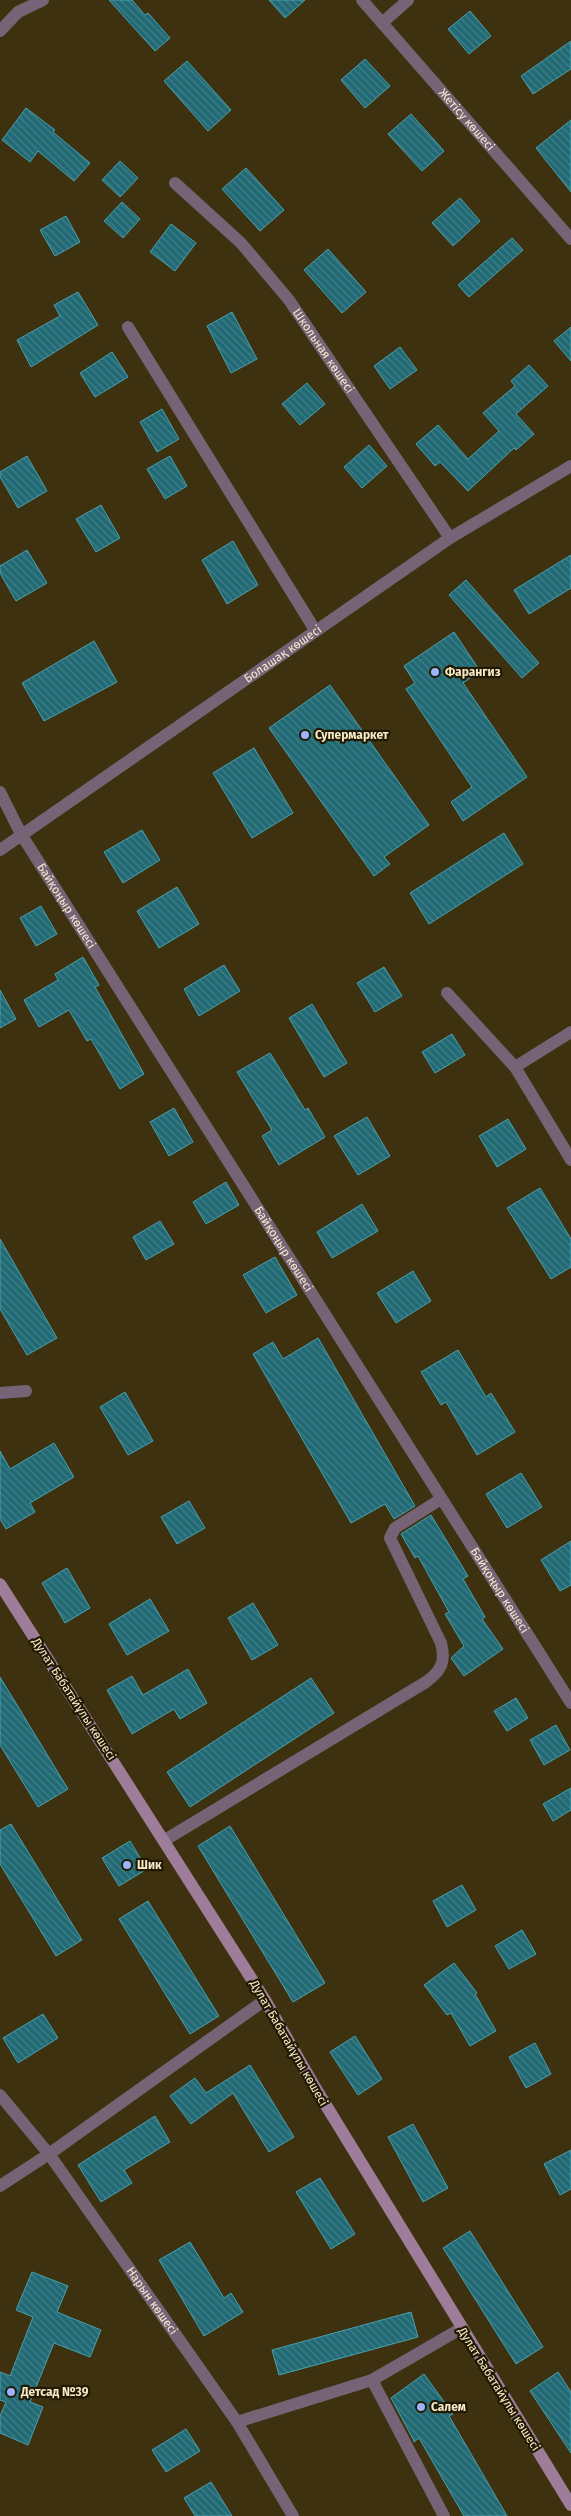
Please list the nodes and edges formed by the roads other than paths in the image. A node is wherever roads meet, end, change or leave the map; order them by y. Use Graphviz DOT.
graph roads {
  1 [pos="43,0"];
  2 [pos="362,0"];
  3 [pos="408,0"];
  4 [pos="382,22"];
  5 [pos="0,31"];
  6 [pos="175,183"];
  7 [pos="571,239"];
  8 [pos="128,327"];
  9 [pos="571,466"];
  10 [pos="450,538"];
  11 [pos="315,630"];
  12 [pos="0,792"];
  13 [pos="21,834"];
  14 [pos="0,850"];
  15 [pos="447,992"];
  16 [pos="571,1032"];
  17 [pos="515,1067"];
  18 [pos="571,1160"];
  19 [pos="26,1391"];
  20 [pos="0,1392"];
  21 [pos="441,1499"];
  22 [pos="0,1584"];
  23 [pos="571,1703"];
  24 [pos="165,1840"];
  25 [pos="265,2000"];
  26 [pos="0,2095"];
  27 [pos="49,2154"];
  28 [pos="0,2186"];
  29 [pos="462,2328"];
  30 [pos="372,2380"];
  31 [pos="237,2422"];
  32 [pos="571,2505"];
  33 [pos="293,2516"];
  34 [pos="444,2516"];
  1 -- 5 [label="street"];
  2 -- 4 [label="street, Жетісу көшесі"];
  3 -- 4 [label="street"];
  4 -- 7 [label="street, Жетісу көшесі"];
  6 -- 10 [label="street, Школьная көшесі"];
  8 -- 11 [label="street"];
  9 -- 10 [label="street, Болашақ көшесі"];
  10 -- 11 [label="street, Болашақ көшесі"];
  11 -- 13 [label="street, Болашақ көшесі"];
  12 -- 13 [label="street, Байқоңыр көшесі"];
  13 -- 14 [label="street, Болашақ көшесі"];
  13 -- 21 [label="street, Байқоңыр көшесі"];
  15 -- 17 [label="street"];
  16 -- 17 [label="street"];
  17 -- 18 [label="street"];
  19 -- 20 [label="street"];
  21 -- 23 [label="street, Байқоңыр көшесі"];
  21 -- 24 [label="street"];
  22 -- 24 [label="street, Дулат Бабатайұлы көшесі"];
  24 -- 25 [label="street, Дулат Бабатайұлы көшесі"];
  25 -- 27 [label="street"];
  25 -- 29 [label="street, Дулат Бабатайұлы көшесі"];
  26 -- 27 [label="street, Нарын көшесі"];
  27 -- 28 [label="street"];
  27 -- 31 [label="street, Нарын көшесі"];
  29 -- 30 [label="street"];
  29 -- 32 [label="street, Дулат Бабатайұлы көшесі"];
  30 -- 31 [label="street"];
  30 -- 34 [label="street"];
  31 -- 33 [label="street, Нарын көшесі"];
}
